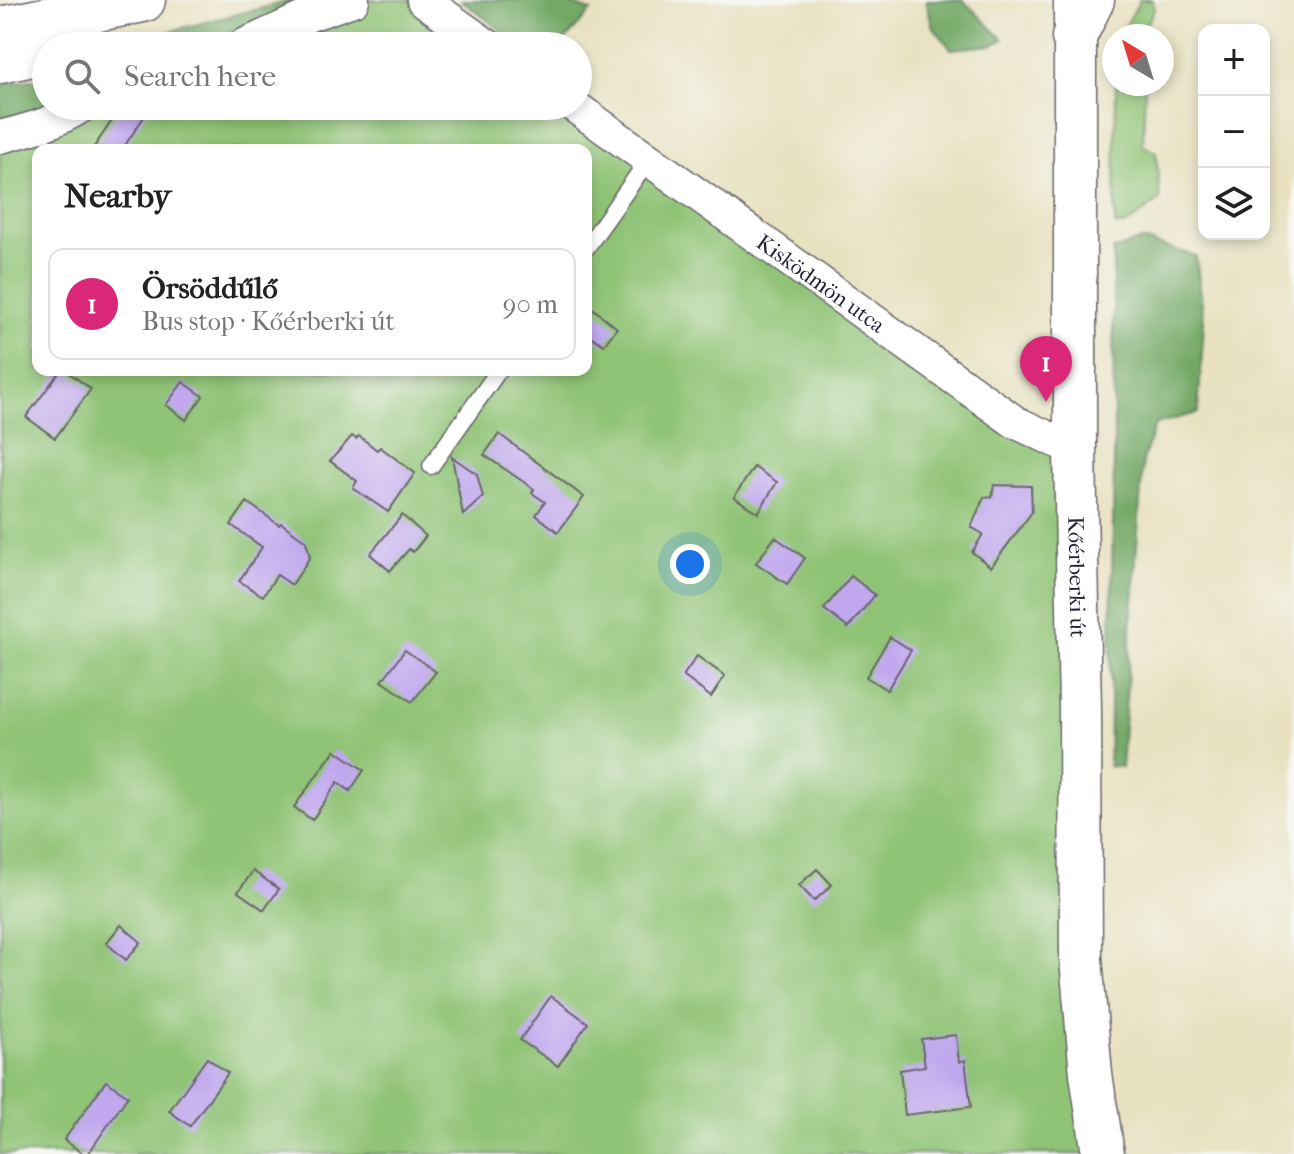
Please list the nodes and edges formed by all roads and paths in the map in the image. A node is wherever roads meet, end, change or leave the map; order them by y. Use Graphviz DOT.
graph roads {
  1 [pos="143,0"];
  2 [pos="149,0"];
  3 [pos="353,0"];
  4 [pos="423,0"];
  5 [pos="1075,9"];
  6 [pos="0,29"];
  7 [pos="88,32"];
  8 [pos="273,32"];
  9 [pos="468,32"];
  10 [pos="32,54"];
  11 [pos="0,61"];
  12 [pos="592,119"];
  13 [pos="55,120"];
  14 [pos="0,137"];
  15 [pos="649,159"];
  16 [pos="592,240"];
  17 [pos="495,376"];
  18 [pos="1075,450"];
  19 [pos="431,466"];
  20 [pos="1103,1154"];
  1 -- 6 [label="main road"];
  2 -- 7 [label="main road"];
  3 -- 8 [label="street"];
  4 -- 9 [label="street"];
  5 -- 18 [label="street, Kőérberki út"];
  10 -- 11 [label="main road"];
  12 -- 15 [label="street, Kisködmön utca"];
  13 -- 14 [label="street"];
  15 -- 16 [label="lane"];
  15 -- 18 [label="street, Kisködmön utca"];
  17 -- 19 [label="lane"];
  18 -- 20 [label="street, Kőérberki út"];
}
